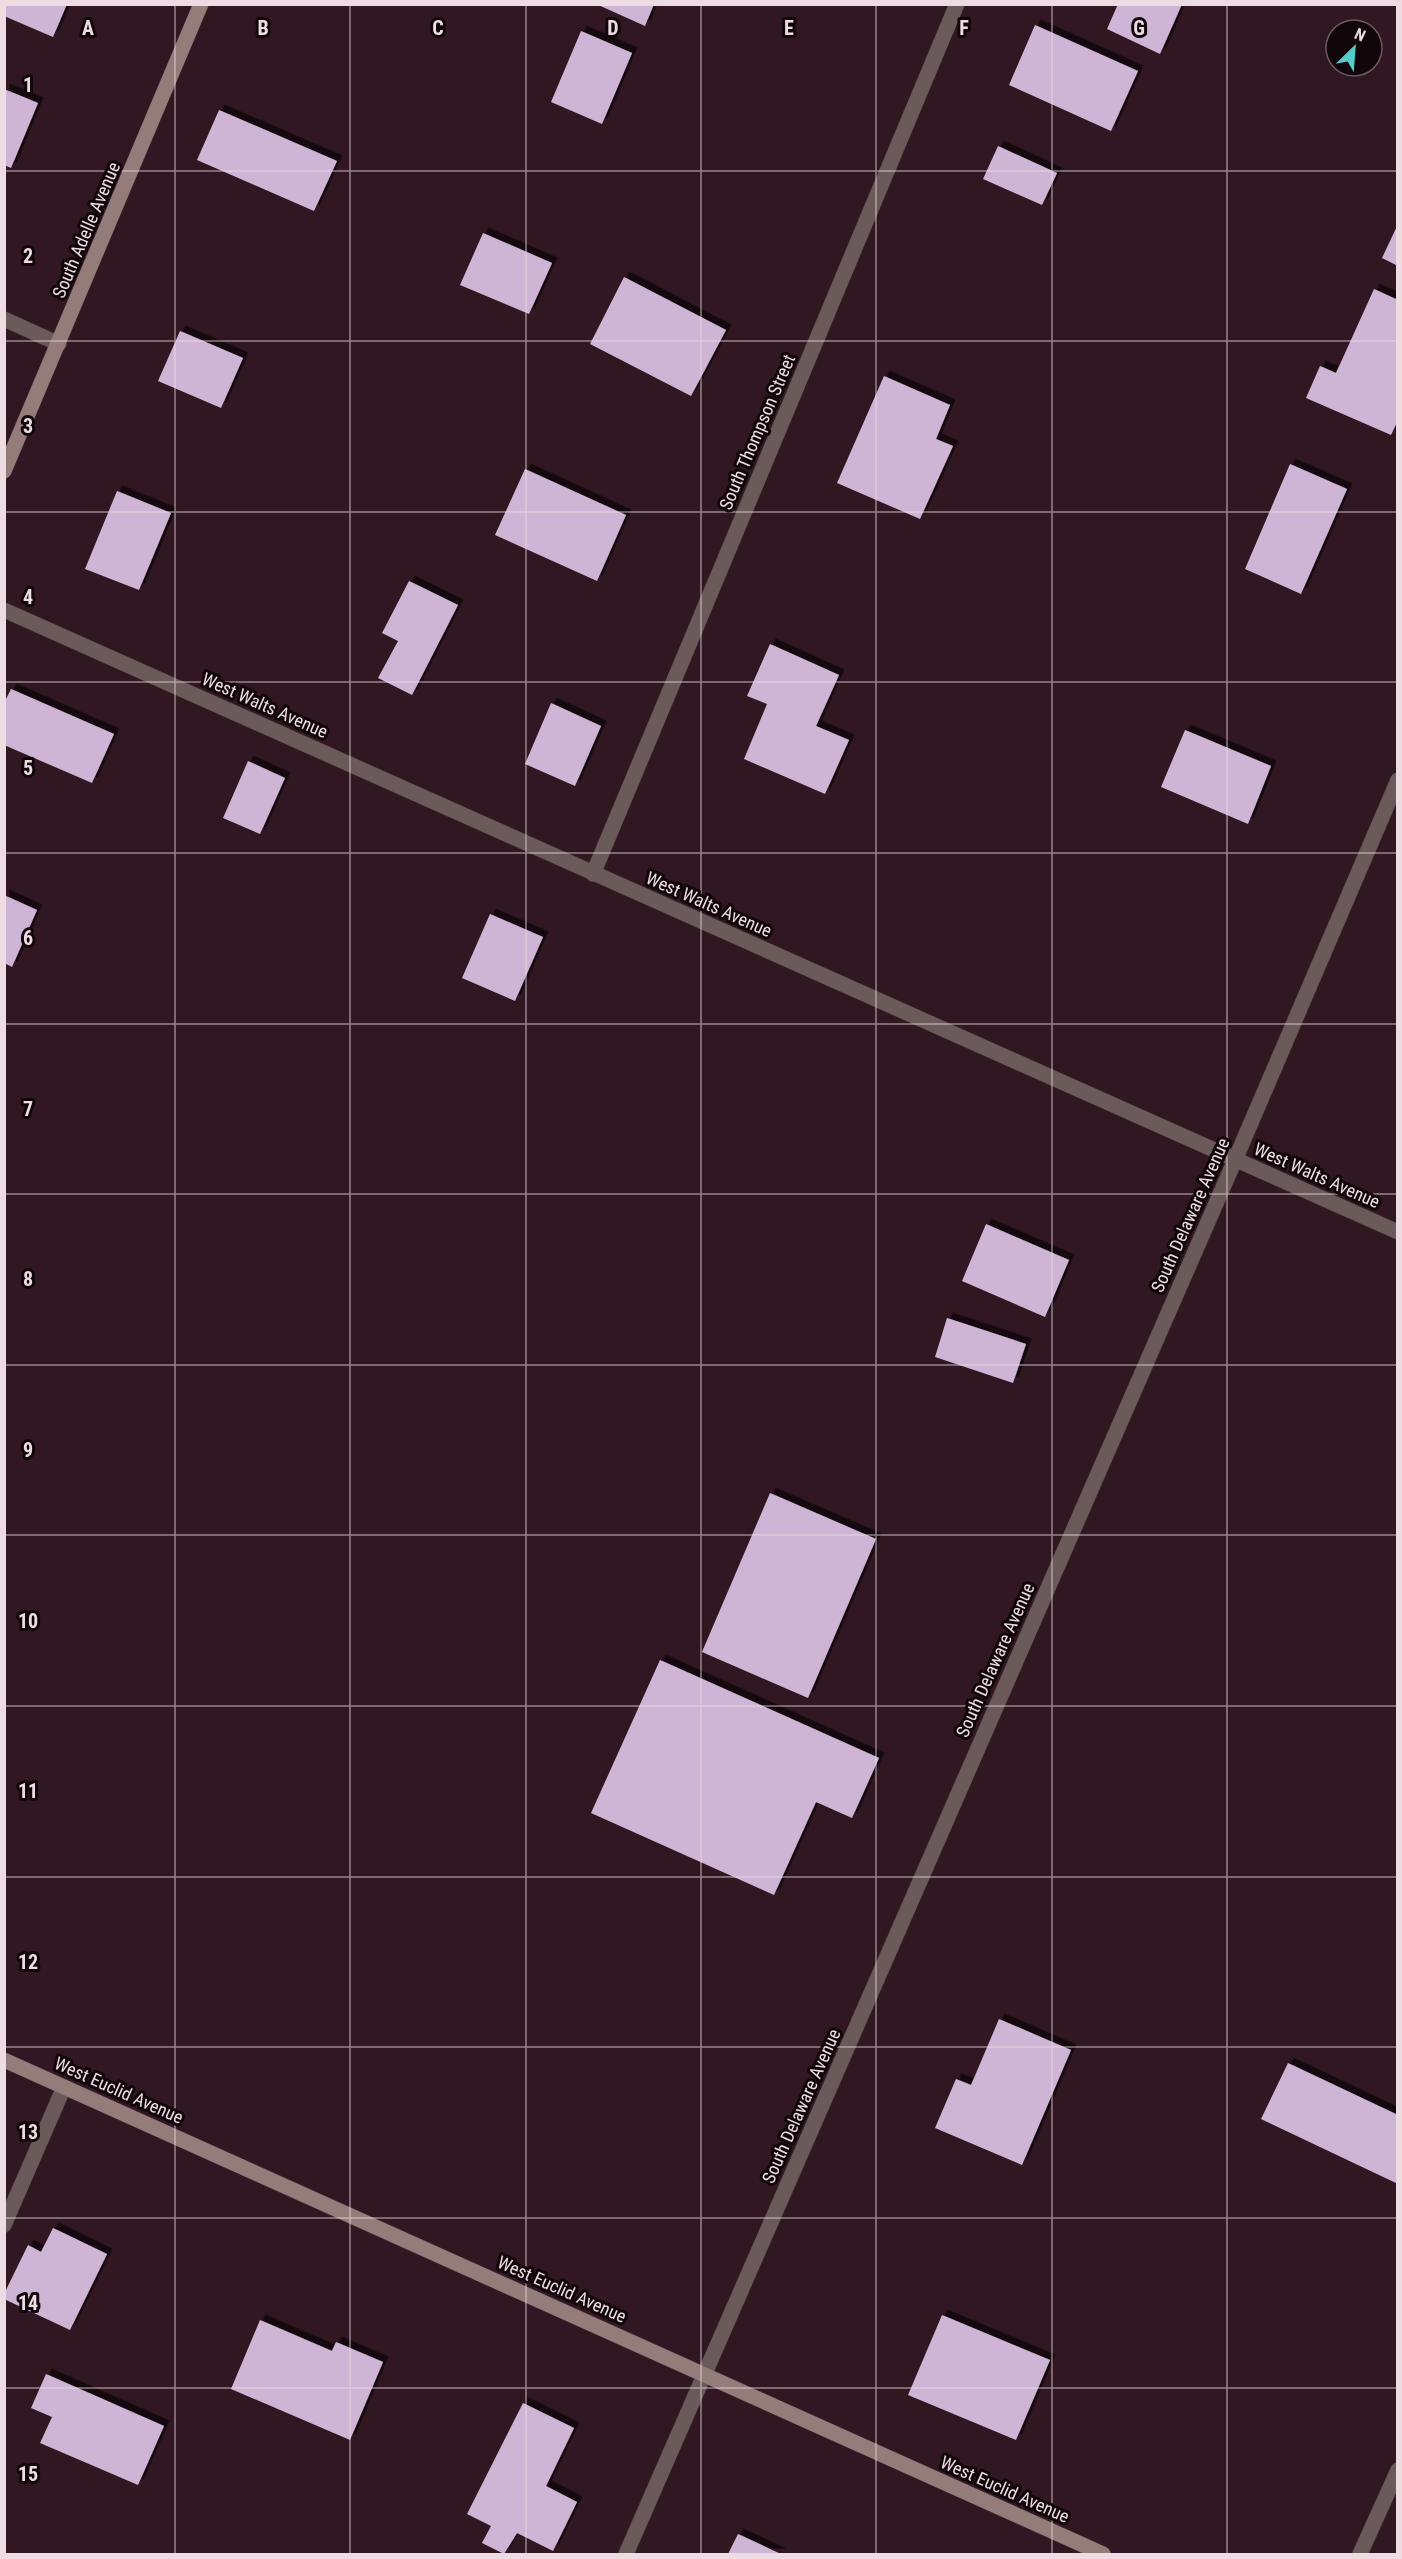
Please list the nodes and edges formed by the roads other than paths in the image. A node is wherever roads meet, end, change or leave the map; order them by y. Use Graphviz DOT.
graph roads {
  1 [pos="201,4"];
  2 [pos="957,4"];
  3 [pos="4,319"];
  4 [pos="59,344"];
  5 [pos="4,471"];
  6 [pos="4,610"];
  7 [pos="1398,780"];
  8 [pos="593,874"];
  9 [pos="1235,1160"];
  10 [pos="1398,1232"];
  11 [pos="4,2060"];
  12 [pos="64,2087"];
  13 [pos="4,2224"];
  14 [pos="705,2374"];
  15 [pos="1398,2470"];
  16 [pos="626,2554"];
  17 [pos="1103,2554"];
  18 [pos="1360,2554"];
  1 -- 4 [label="street, South Adelle Avenue"];
  2 -- 8 [label="street, South Thompson Street"];
  3 -- 4 [label="street"];
  4 -- 5 [label="street, South Adelle Avenue"];
  6 -- 8 [label="street, West Walts Avenue"];
  7 -- 9 [label="street, South Delaware Avenue"];
  8 -- 9 [label="street, West Walts Avenue"];
  9 -- 10 [label="street, West Walts Avenue"];
  9 -- 14 [label="street, South Delaware Avenue"];
  11 -- 12 [label="street, West Euclid Avenue"];
  12 -- 13 [label="street"];
  12 -- 14 [label="street, West Euclid Avenue"];
  14 -- 16 [label="street, South Delaware Avenue"];
  14 -- 17 [label="street, West Euclid Avenue"];
  15 -- 18 [label="street"];
}
